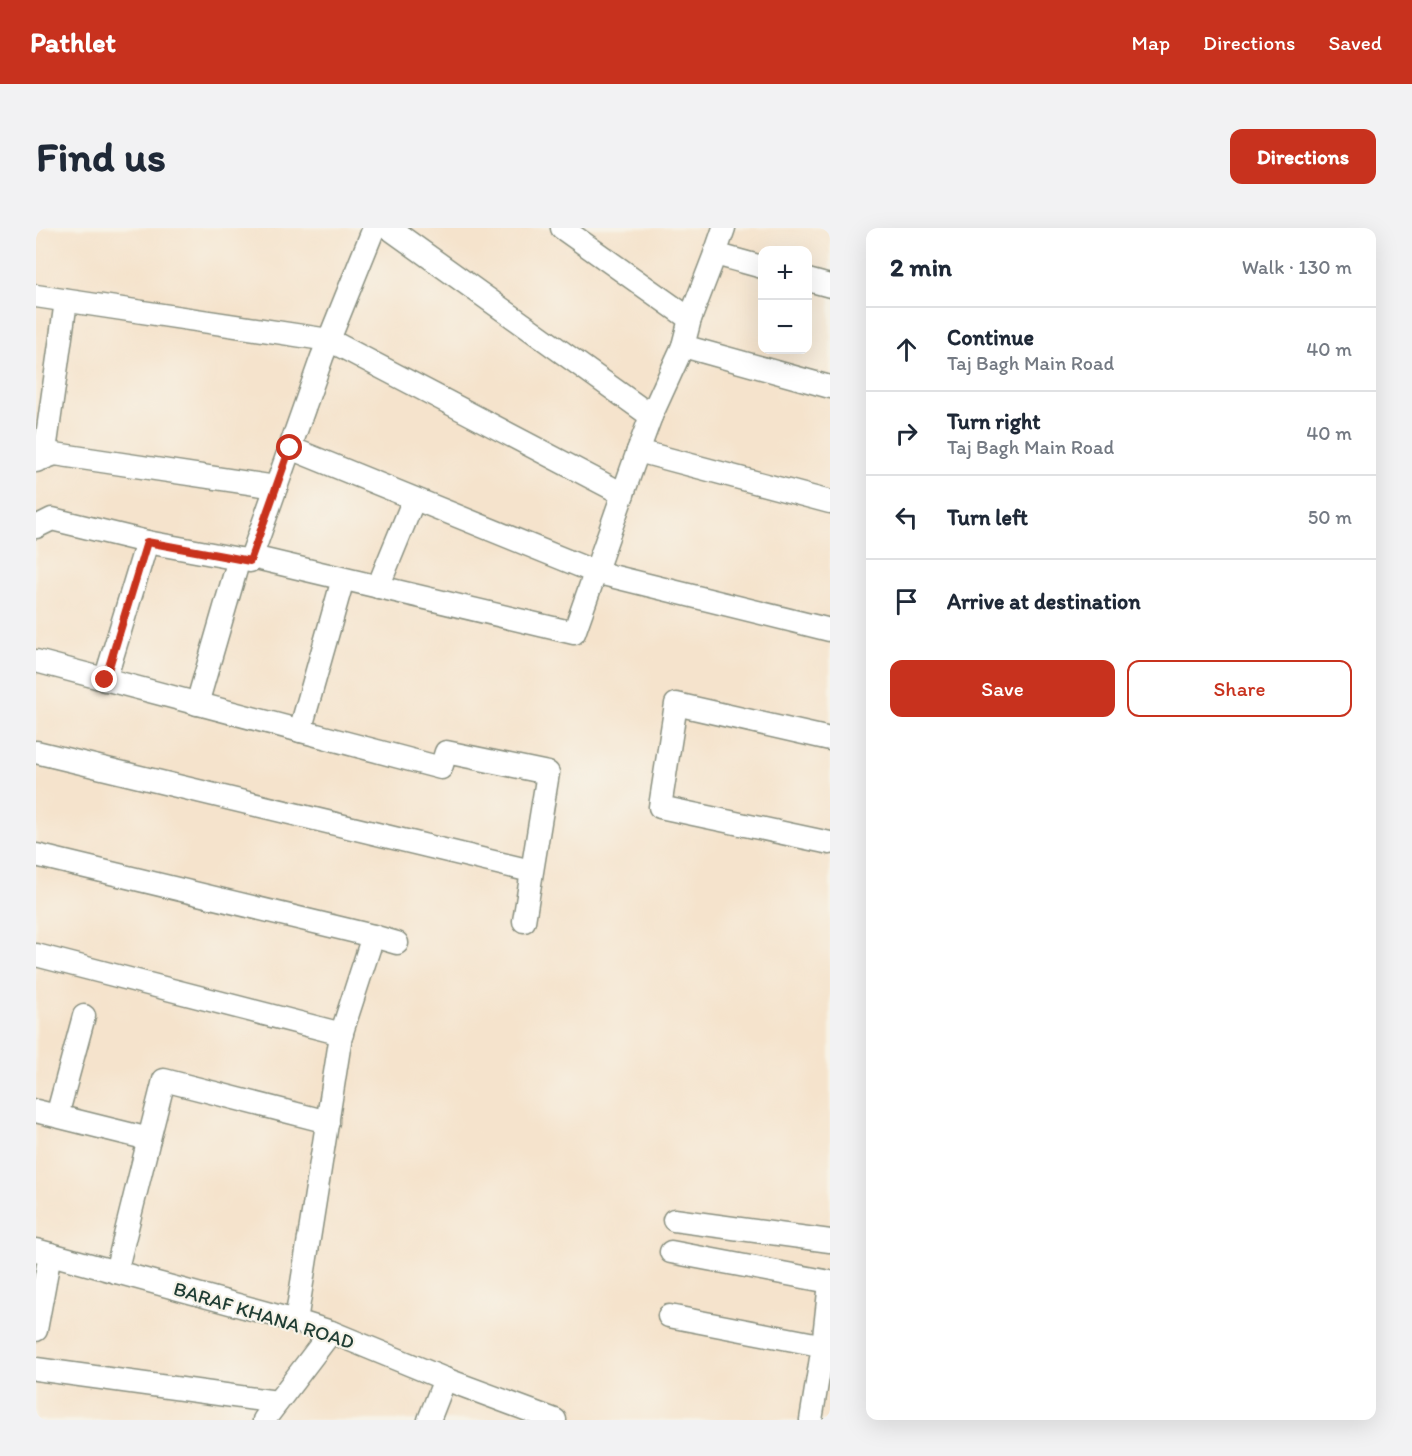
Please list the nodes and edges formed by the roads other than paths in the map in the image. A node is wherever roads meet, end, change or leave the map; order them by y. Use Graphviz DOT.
graph roads {
  1 [pos="374,228"];
  2 [pos="389,228"];
  3 [pos="562,228"];
  4 [pos="724,228"];
  5 [pos="716,254"];
  6 [pos="758,266"];
  7 [pos="812,281"];
  8 [pos="830,286"];
  9 [pos="36,296"];
  10 [pos="66,301"];
  11 [pos="690,319"];
  12 [pos="329,340"];
  13 [pos="683,346"];
  14 [pos="830,387"];
  15 [pos="45,391"];
  16 [pos="651,416"];
  17 [pos="290,448"];
  18 [pos="638,451"];
  19 [pos="40,460"];
  20 [pos="276,487"];
  21 [pos="623,494"];
  22 [pos="414,498"];
  23 [pos="830,502"];
  24 [pos="36,527"];
  25 [pos="147,542"];
  26 [pos="246,558"];
  27 [pos="596,573"];
  28 [pos="343,579"];
  29 [pos="378,587"];
  30 [pos="830,630"];
  31 [pos="36,661"];
  32 [pos="105,680"];
  33 [pos="197,704"];
  34 [pos="300,731"];
  35 [pos="830,740"];
  36 [pos="36,752"];
  37 [pos="830,843"];
  38 [pos="36,855"];
  39 [pos="531,872"];
  40 [pos="524,921"];
  41 [pos="373,936"];
  42 [pos="397,944"];
  43 [pos="36,955"];
  44 [pos="84,1017"];
  45 [pos="342,1034"];
  46 [pos="47,1114"];
  47 [pos="328,1122"];
  48 [pos="149,1139"];
  49 [pos="674,1220"];
  50 [pos="830,1242"];
  51 [pos="43,1252"];
  52 [pos="671,1252"];
  53 [pos="116,1272"];
  54 [pos="830,1282"];
  55 [pos="829,1308"];
  56 [pos="669,1316"];
  57 [pos="296,1321"];
  58 [pos="36,1330"];
  59 [pos="331,1332"];
  60 [pos="826,1346"];
  61 [pos="36,1369"];
  62 [pos="446,1379"];
  63 [pos="270,1411"];
  64 [pos="429,1420"];
  65 [pos="555,1420"];
  66 [pos="811,1420"];
  1 -- 12 [label="street"];
  2 -- 16 [label="street"];
  3 -- 11 [label="street"];
  4 -- 5 [label="street"];
  5 -- 6 [label="street"];
  5 -- 11 [label="street"];
  7 -- 8 [label="street"];
  9 -- 10 [label="street"];
  10 -- 12 [label="street"];
  10 -- 15 [label="street"];
  11 -- 13 [label="street"];
  12 -- 17 [label="street"];
  12 -- 21 [label="street"];
  13 -- 14 [label="street"];
  13 -- 16 [label="street"];
  15 -- 19 [label="street"];
  16 -- 18 [label="street"];
  17 -- 20 [label="street"];
  17 -- 22 [label="street"];
  18 -- 21 [label="street"];
  18 -- 23 [label="street"];
  19 -- 20 [label="street"];
  20 -- 26 [label="street"];
  21 -- 27 [label="street"];
  22 -- 27 [label="street"];
  22 -- 29 [label="street"];
  24 -- 25 [label="street"];
  25 -- 26 [label="street"];
  25 -- 32 [label="street"];
  26 -- 28 [label="street"];
  26 -- 33 [label="street"];
  27 -- 29 [label="street"];
  27 -- 30 [label="street"];
  28 -- 29 [label="street"];
  28 -- 34 [label="street"];
  31 -- 32 [label="street"];
  32 -- 33 [label="street"];
  33 -- 34 [label="street"];
  34 -- 39 [label="street"];
  35 -- 37 [label="street"];
  36 -- 39 [label="street"];
  38 -- 41 [label="street"];
  39 -- 40 [label="street"];
  41 -- 42 [label="street"];
  41 -- 45 [label="street"];
  43 -- 45 [label="street"];
  44 -- 46 [label="street"];
  45 -- 47 [label="street"];
  46 -- 48 [label="street"];
  47 -- 48 [label="street"];
  47 -- 57 [label="street"];
  48 -- 53 [label="street"];
  49 -- 50 [label="street"];
  51 -- 53 [label="street, BARAF KHANA ROAD"];
  51 -- 58 [label="street"];
  52 -- 54 [label="street"];
  53 -- 57 [label="street, BARAF KHANA ROAD"];
  54 -- 55 [label="street"];
  55 -- 60 [label="street"];
  56 -- 60 [label="street"];
  57 -- 59 [label="street, BARAF KHANA ROAD"];
  59 -- 62 [label="street, BARAF KHANA ROAD"];
  59 -- 63 [label="street"];
  60 -- 66 [label="street"];
  61 -- 63 [label="street"];
  62 -- 64 [label="street"];
  62 -- 65 [label="street, BARAF KHANA ROAD"];
}
